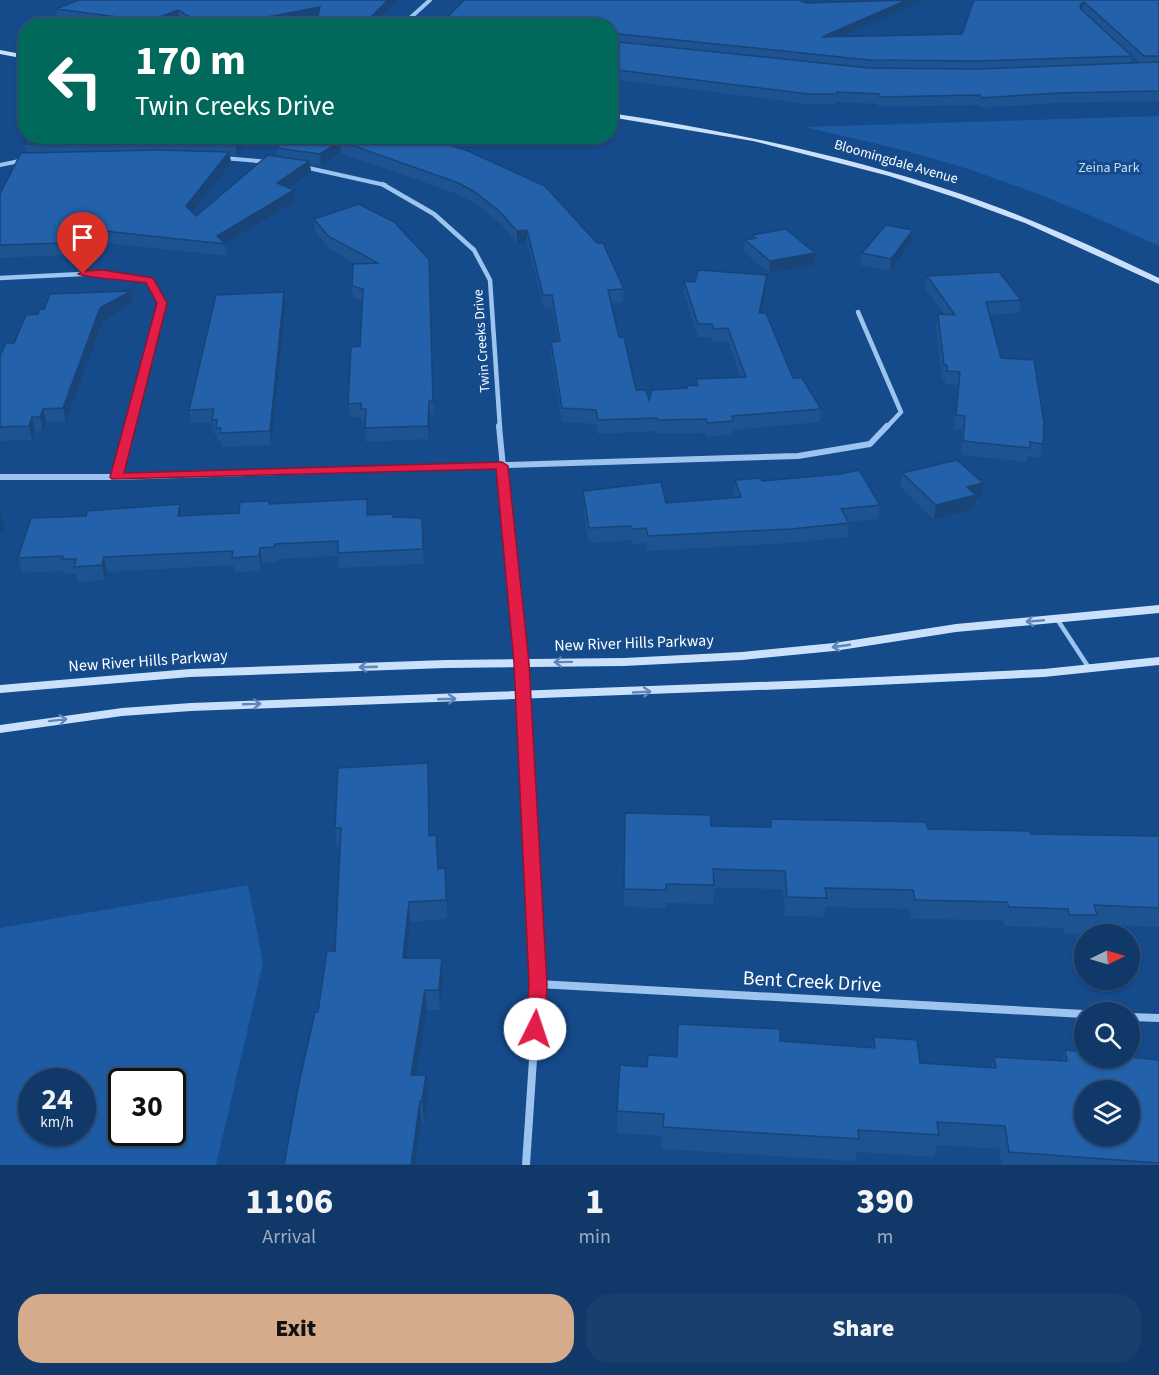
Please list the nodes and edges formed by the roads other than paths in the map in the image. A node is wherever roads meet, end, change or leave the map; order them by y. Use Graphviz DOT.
graph roads {
  1 [pos="430,0"];
  2 [pos="410,18"];
  3 [pos="0,52"];
  4 [pos="18,55"];
  5 [pos="618,116"];
  6 [pos="216,157"];
  7 [pos="27,160"];
  8 [pos="273,162"];
  9 [pos="0,165"];
  10 [pos="295,166"];
  11 [pos="0,278"];
  12 [pos="1159,281"];
  13 [pos="858,312"];
  14 [pos="502,466"];
  15 [pos="0,477"];
  16 [pos="116,477"];
  17 [pos="1159,609"];
  18 [pos="1057,619"];
  19 [pos="1159,661"];
  20 [pos="522,663"];
  21 [pos="1089,668"];
  22 [pos="0,689"];
  23 [pos="522,697"];
  24 [pos="0,729"];
  25 [pos="538,984"];
  26 [pos="1074,1013"];
  27 [pos="1140,1017"];
  28 [pos="1159,1018"];
  29 [pos="526,1165"];
  1 -- 2 [label="street"];
  3 -- 4 [label="street"];
  5 -- 12 [label="street, Bloomingdale Avenue"];
  6 -- 8 [label="street"];
  7 -- 9 [label="street"];
  10 -- 14 [label="street, Twin Creeks Drive"];
  11 -- 16 [label="street"];
  13 -- 14 [label="street"];
  14 -- 16 [label="street"];
  14 -- 20 [label="street, Twin Creeks Drive"];
  15 -- 16 [label="street"];
  17 -- 18 [label="street, New River Hills Parkway"];
  18 -- 20 [label="street, New River Hills Parkway, one-way"];
  18 -- 21 [label="lane"];
  19 -- 21 [label="street"];
  20 -- 22 [label="street, New River Hills Parkway, one-way"];
  20 -- 23 [label="street, Twin Creeks Drive"];
  23 -- 21 [label="street, one-way"];
  24 -- 23 [label="street, one-way"];
  23 -- 25 [label="street, Twin Creeks Drive"];
  25 -- 26 [label="street, Bent Creek Drive"];
  25 -- 29 [label="street, Twin Creeks Drive"];
  27 -- 28 [label="street"];
}
